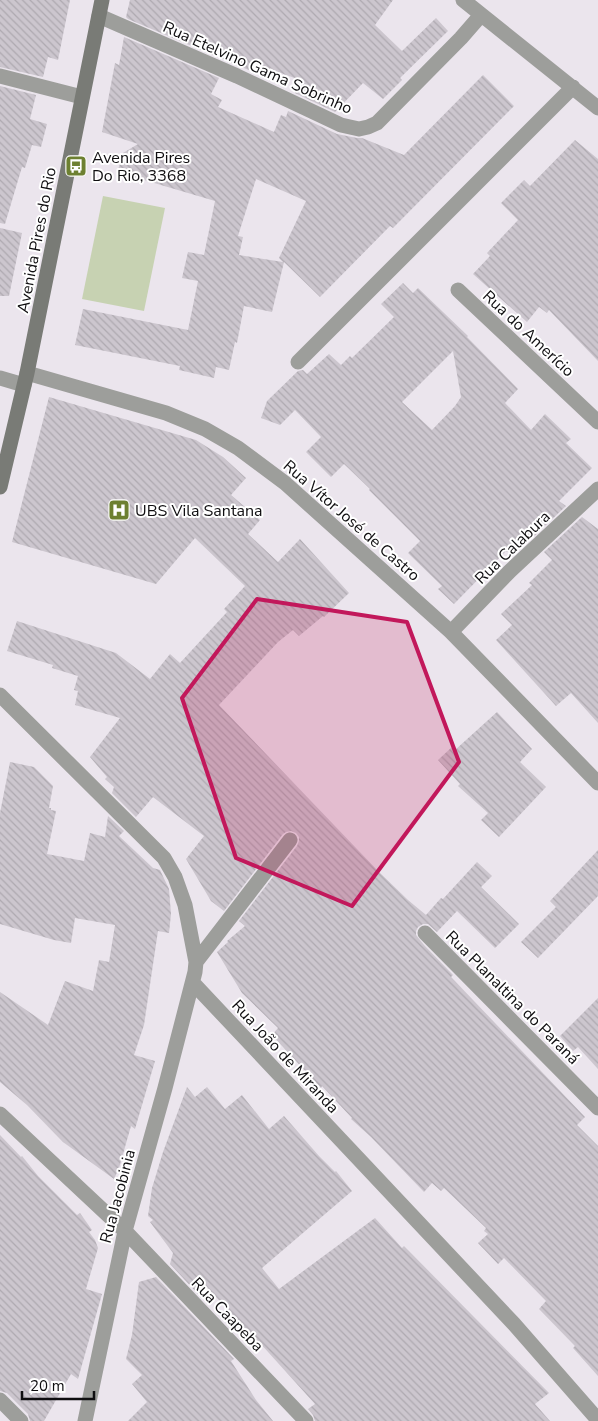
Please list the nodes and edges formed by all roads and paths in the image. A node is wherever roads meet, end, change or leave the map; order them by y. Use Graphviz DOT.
graph roads {
  1 [pos="102,0"];
  2 [pos="463,0"];
  3 [pos="481,15"];
  4 [pos="99,16"];
  5 [pos="0,76"];
  6 [pos="572,87"];
  7 [pos="82,97"];
  8 [pos="598,108"];
  9 [pos="458,290"];
  10 [pos="298,362"];
  11 [pos="0,378"];
  12 [pos="25,379"];
  13 [pos="598,422"];
  14 [pos="0,486"];
  15 [pos="598,489"];
  16 [pos="451,632"];
  17 [pos="0,695"];
  18 [pos="598,783"];
  19 [pos="290,840"];
  20 [pos="425,933"];
  21 [pos="196,962"];
  22 [pos="193,982"];
  23 [pos="598,1108"];
  24 [pos="0,1114"];
  25 [pos="125,1231"];
  26 [pos="0,1400"];
  27 [pos="598,1420"];
  28 [pos="21,1421"];
  29 [pos="85,1421"];
  30 [pos="306,1421"];
  1 -- 4 [label="main road, Avenida Pires do Rio"];
  2 -- 3 [label="street"];
  3 -- 4 [label="street, Rua Etelvino Gama Sobrinho"];
  3 -- 6 [label="street"];
  4 -- 7 [label="main road, Avenida Pires do Rio"];
  5 -- 7 [label="street"];
  6 -- 8 [label="street"];
  6 -- 10 [label="street"];
  7 -- 12 [label="main road, Avenida Pires do Rio"];
  9 -- 13 [label="street, Rua do Amerício"];
  11 -- 12 [label="street, Rua Vítor José de Castro"];
  12 -- 14 [label="main road, Avenida Pires do Rio"];
  12 -- 16 [label="street, Rua Vítor José de Castro"];
  15 -- 16 [label="street, Rua Calabura"];
  16 -- 18 [label="street, Rua Vítor José de Castro"];
  17 -- 21 [label="street"];
  19 -- 21 [label="street"];
  20 -- 23 [label="street, Rua Planaltina do Paraná"];
  21 -- 22 [label="street"];
  22 -- 25 [label="street, Rua Jacobinia"];
  22 -- 27 [label="street, Rua João de Miranda"];
  24 -- 25 [label="street, Rua Caapeba"];
  25 -- 29 [label="street, Rua Jacobinia"];
  25 -- 30 [label="street, Rua Caapeba"];
  26 -- 28 [label="street"];
}
